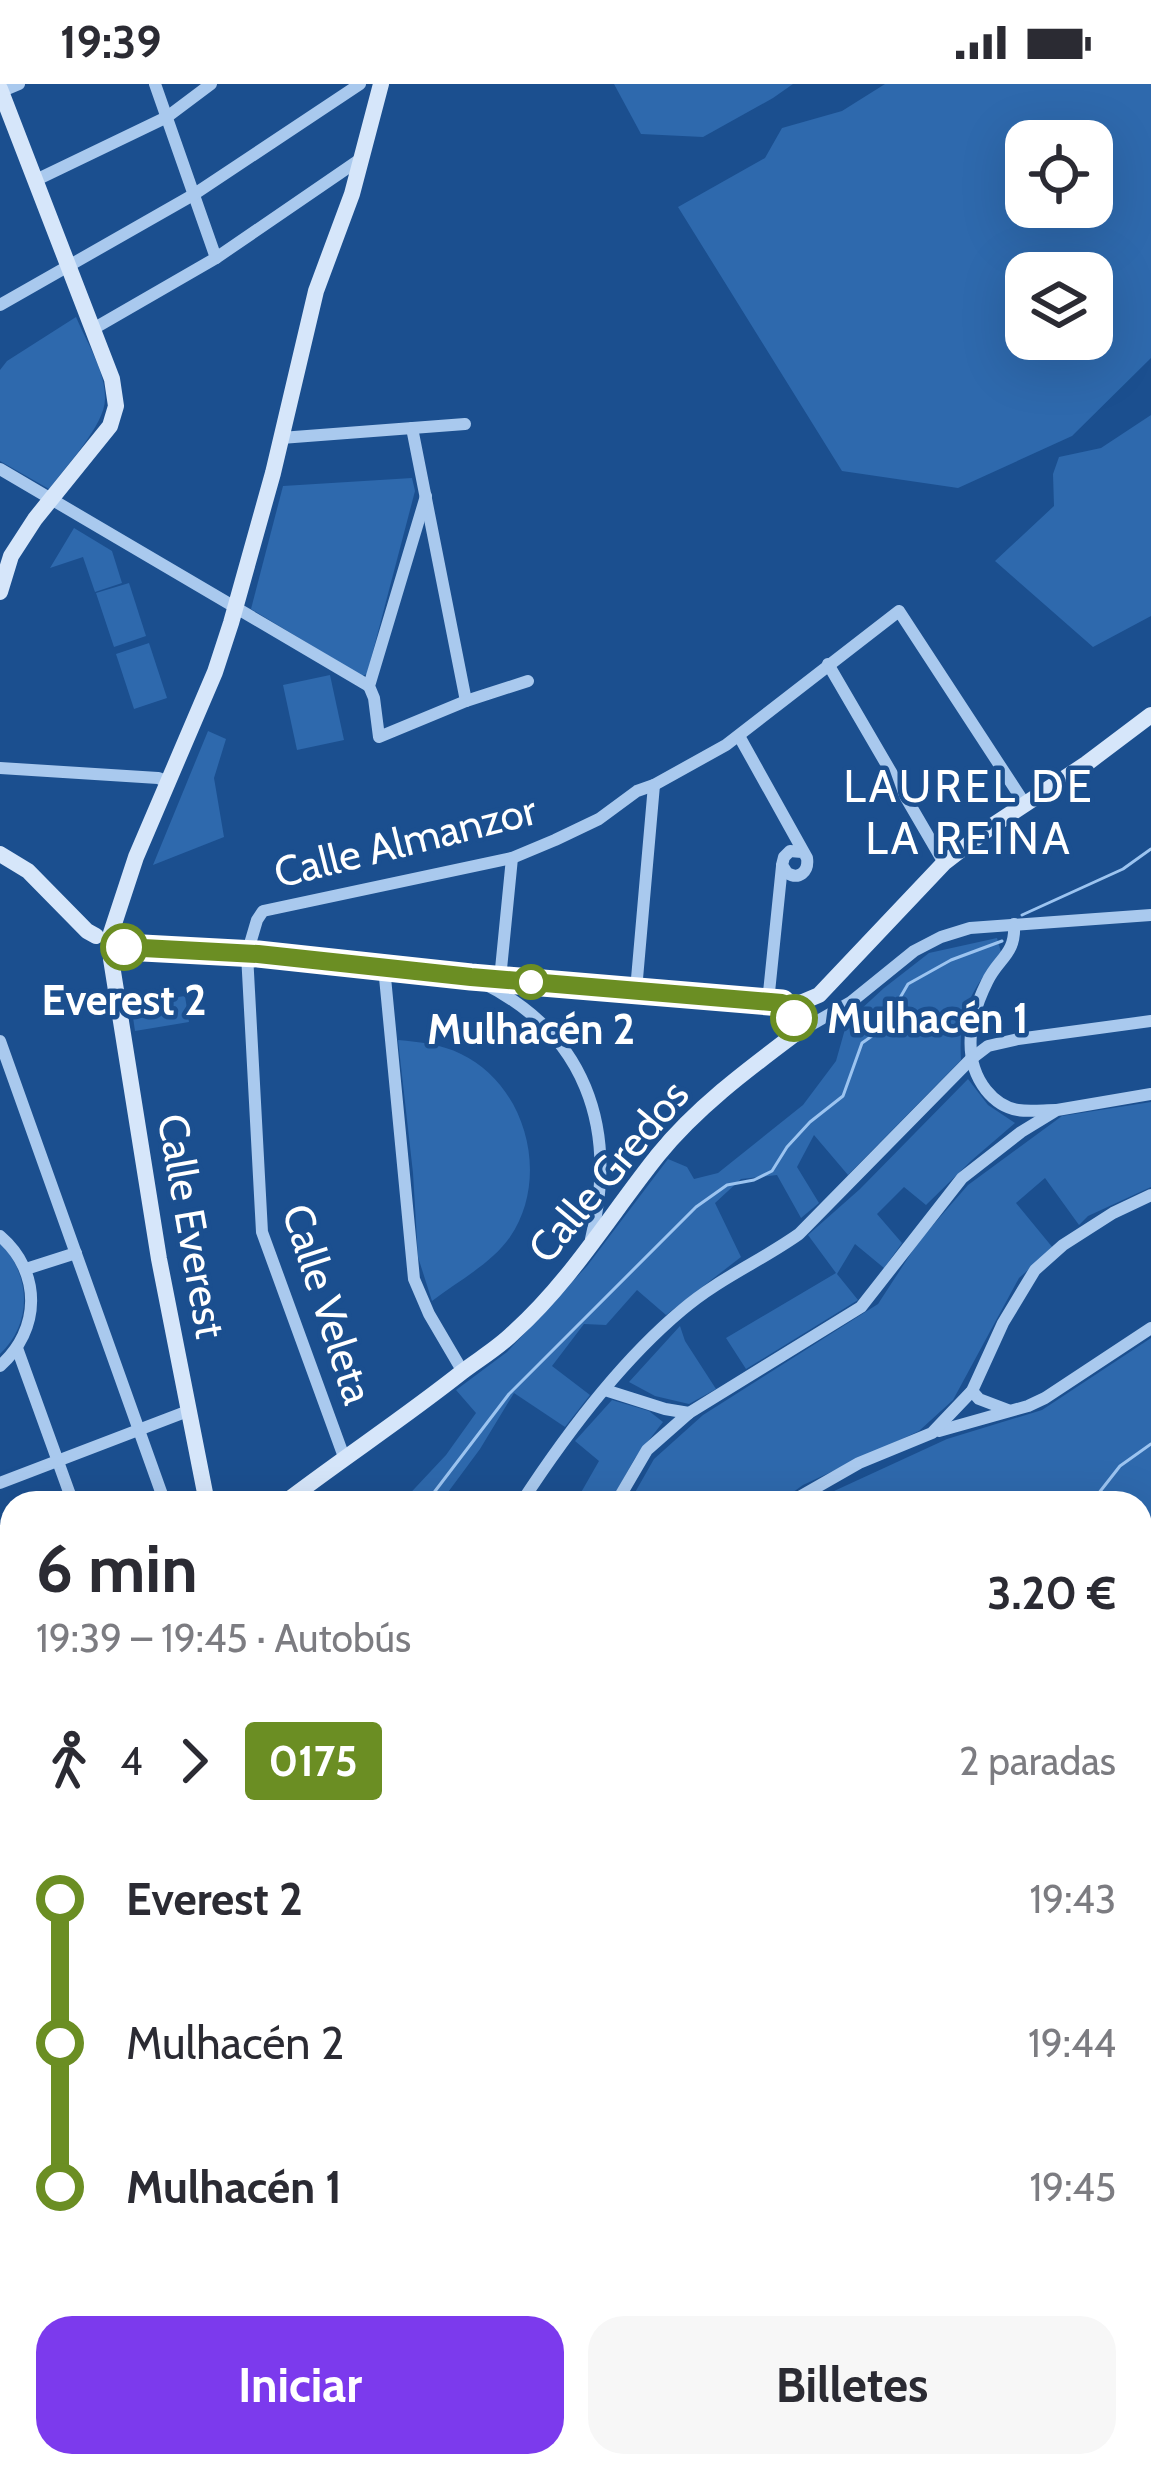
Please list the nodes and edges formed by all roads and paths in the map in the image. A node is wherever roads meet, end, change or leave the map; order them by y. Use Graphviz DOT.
graph roads {
  1 [pos="19,84"];
  2 [pos="155,84"];
  3 [pos="211,84"];
  4 [pos="360,84"];
  5 [pos="381,84"];
  6 [pos="392,84"];
  7 [pos="0,91"];
  8 [pos="167,117"];
  9 [pos="363,158"];
  10 [pos="36,180"];
  11 [pos="353,189"];
  12 [pos="193,194"];
  13 [pos="216,258"];
  14 [pos="69,266"];
  15 [pos="0,305"];
  16 [pos="93,329"];
  17 [pos="465,424"];
  18 [pos="412,428"];
  19 [pos="281,437"];
  20 [pos="0,470"];
  21 [pos="426,496"];
  22 [pos="50,500"];
  23 [pos="5,556"];
  24 [pos="0,592"];
  25 [pos="235,610"];
  26 [pos="828,664"];
  27 [pos="528,681"];
  28 [pos="369,686"];
  29 [pos="466,701"];
  30 [pos="1151,715"];
  31 [pos="739,736"];
  32 [pos="0,768"];
  33 [pos="169,782"];
  34 [pos="654,785"];
  35 [pos="1025,805"];
  36 [pos="802,852"];
  37 [pos="0,854"];
  38 [pos="512,858"];
  39 [pos="944,863"];
  40 [pos="782,865"];
  41 [pos="9,868"];
  42 [pos="301,892"];
  43 [pos="285,906"];
  44 [pos="1151,915"];
  45 [pos="1014,924"];
  46 [pos="110,944"];
  47 [pos="247,954"];
  48 [pos="384,967"];
  49 [pos="471,977"];
  50 [pos="500,979"];
  51 [pos="636,990"];
  52 [pos="775,1002"];
  53 [pos="1151,1021"];
  54 [pos="795,1034"];
  55 [pos="0,1041"];
  56 [pos="971,1059"];
  57 [pos="4,1066"];
  58 [pos="1151,1094"];
  59 [pos="1058,1109"];
  60 [pos="1018,1110"];
  61 [pos="1021,1132"];
  62 [pos="1151,1196"];
  63 [pos="0,1236"];
  64 [pos="587,1251"];
  65 [pos="76,1252"];
  66 [pos="26,1269"];
  67 [pos="1151,1328"];
  68 [pos="17,1348"];
  69 [pos="0,1366"];
  70 [pos="463,1372"];
  71 [pos="621,1372"];
  72 [pos="605,1390"];
  73 [pos="972,1390"];
  74 [pos="634,1398"];
  75 [pos="664,1409"];
  76 [pos="1010,1410"];
  77 [pos="188,1411"];
  78 [pos="689,1413"];
  79 [pos="670,1429"];
  80 [pos="140,1431"];
  81 [pos="932,1432"];
  82 [pos="344,1457"];
  83 [pos="58,1462"];
  84 [pos="0,1483"];
  85 [pos="69,1491"];
  86 [pos="161,1491"];
  87 [pos="205,1491"];
  88 [pos="300,1491"];
  89 [pos="529,1491"];
  90 [pos="623,1491"];
  91 [pos="810,1491"];
  1 -- 7 [label="street"];
  2 -- 8 [label="street"];
  3 -- 8 [label="street"];
  4 -- 12 [label="street"];
  5 -- 9 [label="street"];
  6 -- 11 [label="street"];
  7 -- 10 [label="street"];
  8 -- 10 [label="street"];
  8 -- 12 [label="street"];
  9 -- 11 [label="street"];
  9 -- 13 [label="street"];
  10 -- 14 [label="street"];
  11 -- 19 [label="street, Calle Everest"];
  12 -- 13 [label="street"];
  12 -- 14 [label="street"];
  13 -- 16 [label="street"];
  14 -- 15 [label="street"];
  14 -- 16 [label="street"];
  16 -- 22 [label="street"];
  17 -- 18 [label="street"];
  18 -- 19 [label="street"];
  18 -- 21 [label="street"];
  19 -- 25 [label="street, Calle Everest"];
  20 -- 22 [label="street"];
  21 -- 28 [label="street"];
  21 -- 29 [label="street"];
  22 -- 23 [label="street"];
  22 -- 25 [label="street"];
  23 -- 24 [label="street"];
  25 -- 28 [label="street"];
  25 -- 33 [label="street, Calle Everest"];
  26 -- 31 [label="street, Calle Almanzor"];
  26 -- 35 [label="street, Calle Almanzor"];
  26 -- 39 [label="street"];
  27 -- 29 [label="street"];
  28 -- 29 [label="street"];
  30 -- 35 [label="street"];
  31 -- 34 [label="street, Calle Almanzor"];
  31 -- 36 [label="street"];
  32 -- 33 [label="street"];
  33 -- 46 [label="street, Calle Everest"];
  34 -- 38 [label="street, Calle Almanzor"];
  34 -- 51 [label="street"];
  35 -- 39 [label="street"];
  36 -- 40 [label="street"];
  36 -- 40 [label="street"];
  37 -- 41 [label="street"];
  38 -- 43 [label="street, Calle Almanzor"];
  38 -- 50 [label="street"];
  39 -- 52 [label="street"];
  40 -- 52 [label="street"];
  41 -- 46 [label="street"];
  42 -- 43 [label="street"];
  43 -- 47 [label="street, Calle Almanzor"];
  44 -- 45 [label="street, Calle Gredos"];
  45 -- 54 [label="street, Calle Gredos"];
  45 -- 56 [label="street"];
  46 -- 47 [label="street"];
  46 -- 77 [label="street, Calle Everest"];
  47 -- 48 [label="street"];
  47 -- 82 [label="street, Calle Veleta"];
  48 -- 49 [label="street"];
  48 -- 70 [label="street"];
  49 -- 50 [label="street"];
  49 -- 64 [label="street"];
  50 -- 51 [label="street"];
  51 -- 52 [label="street"];
  52 -- 54 [label="street"];
  53 -- 56 [label="street"];
  54 -- 64 [label="street, Calle Gredos"];
  55 -- 57 [label="street"];
  56 -- 60 [label="street"];
  56 -- 71 [label="street"];
  57 -- 65 [label="street"];
  58 -- 59 [label="street"];
  59 -- 60 [label="street"];
  59 -- 61 [label="street"];
  60 -- 61 [label="street"];
  61 -- 78 [label="street"];
  62 -- 73 [label="street"];
  63 -- 66 [label="street"];
  64 -- 70 [label="street, Calle Gredos"];
  65 -- 66 [label="street"];
  65 -- 80 [label="street"];
  66 -- 68 [label="street"];
  67 -- 76 [label="street"];
  68 -- 69 [label="street"];
  68 -- 83 [label="street"];
  70 -- 82 [label="street, Calle Gredos"];
  71 -- 72 [label="street"];
  71 -- 74 [label="street"];
  72 -- 74 [label="street"];
  72 -- 89 [label="street"];
  73 -- 76 [label="street"];
  73 -- 81 [label="street"];
  74 -- 75 [label="street"];
  75 -- 78 [label="street"];
  75 -- 79 [label="street"];
  76 -- 81 [label="street"];
  77 -- 80 [label="street"];
  77 -- 87 [label="street, Calle Everest"];
  78 -- 79 [label="street"];
  79 -- 90 [label="street"];
  80 -- 83 [label="street"];
  80 -- 86 [label="street"];
  81 -- 91 [label="street"];
  82 -- 88 [label="street, Calle Gredos"];
  83 -- 84 [label="street"];
  83 -- 85 [label="street"];
}
